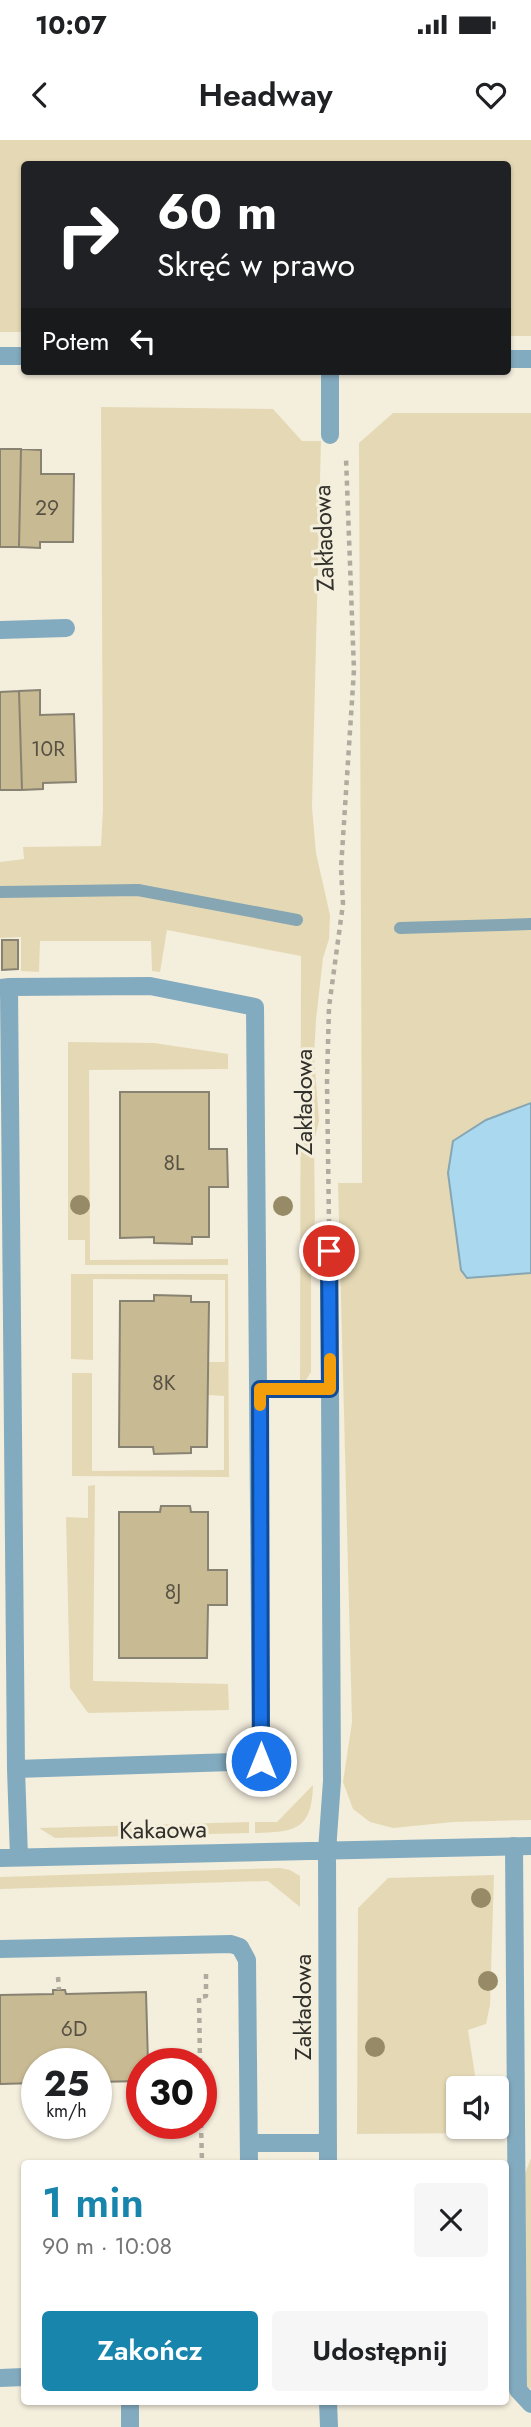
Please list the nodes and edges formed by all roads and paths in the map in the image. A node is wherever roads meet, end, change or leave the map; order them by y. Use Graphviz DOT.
graph roads {
  1 [pos="0,356"];
  2 [pos="21,356"];
  3 [pos="511,359"];
  4 [pos="531,359"];
  5 [pos="330,375"];
  6 [pos="330,435"];
  7 [pos="66,628"];
  8 [pos="0,630"];
  9 [pos="4,988"];
  10 [pos="329,1251"];
  11 [pos="260,1389"];
  12 [pos="330,1389"];
  13 [pos="16,1769"];
  14 [pos="522,1846"];
  15 [pos="327,1852"];
  16 [pos="19,1857"];
  17 [pos="0,1858"];
  18 [pos="0,1949"];
  19 [pos="206,1969"];
  20 [pos="200,2048"];
  21 [pos="201,2139"];
  22 [pos="249,2143"];
  23 [pos="328,2143"];
  24 [pos="202,2160"];
  25 [pos="249,2160"];
  26 [pos="328,2160"];
  27 [pos="21,2377"];
  28 [pos="0,2378"];
  29 [pos="531,2404"];
  30 [pos="130,2405"];
  31 [pos="328,2405"];
  32 [pos="130,2427"];
  33 [pos="329,2427"];
  1 -- 2 [label="street"];
  3 -- 4 [label="street"];
  5 -- 6 [label="street"];
  6 -- 10 [label="path, Zakładowa"];
  7 -- 8 [label="street"];
  9 -- 11 [label="street"];
  9 -- 13 [label="street"];
  10 -- 12 [label="street, Zakładowa"];
  11 -- 12 [label="street"];
  11 -- 13 [label="street"];
  12 -- 15 [label="street, Zakładowa"];
  13 -- 16 [label="street"];
  14 -- 15 [label="street"];
  14 -- 29 [label="street"];
  15 -- 16 [label="street, Kakaowa"];
  15 -- 23 [label="street, Zakładowa"];
  16 -- 17 [label="street, Kakaowa"];
  18 -- 22 [label="street"];
  19 -- 20 [label="path"];
  21 -- 24 [label="path"];
  22 -- 23 [label="street"];
  22 -- 25 [label="street"];
  23 -- 26 [label="street, Zakładowa"];
  27 -- 28 [label="street"];
  30 -- 32 [label="street"];
  31 -- 33 [label="street"];
}
